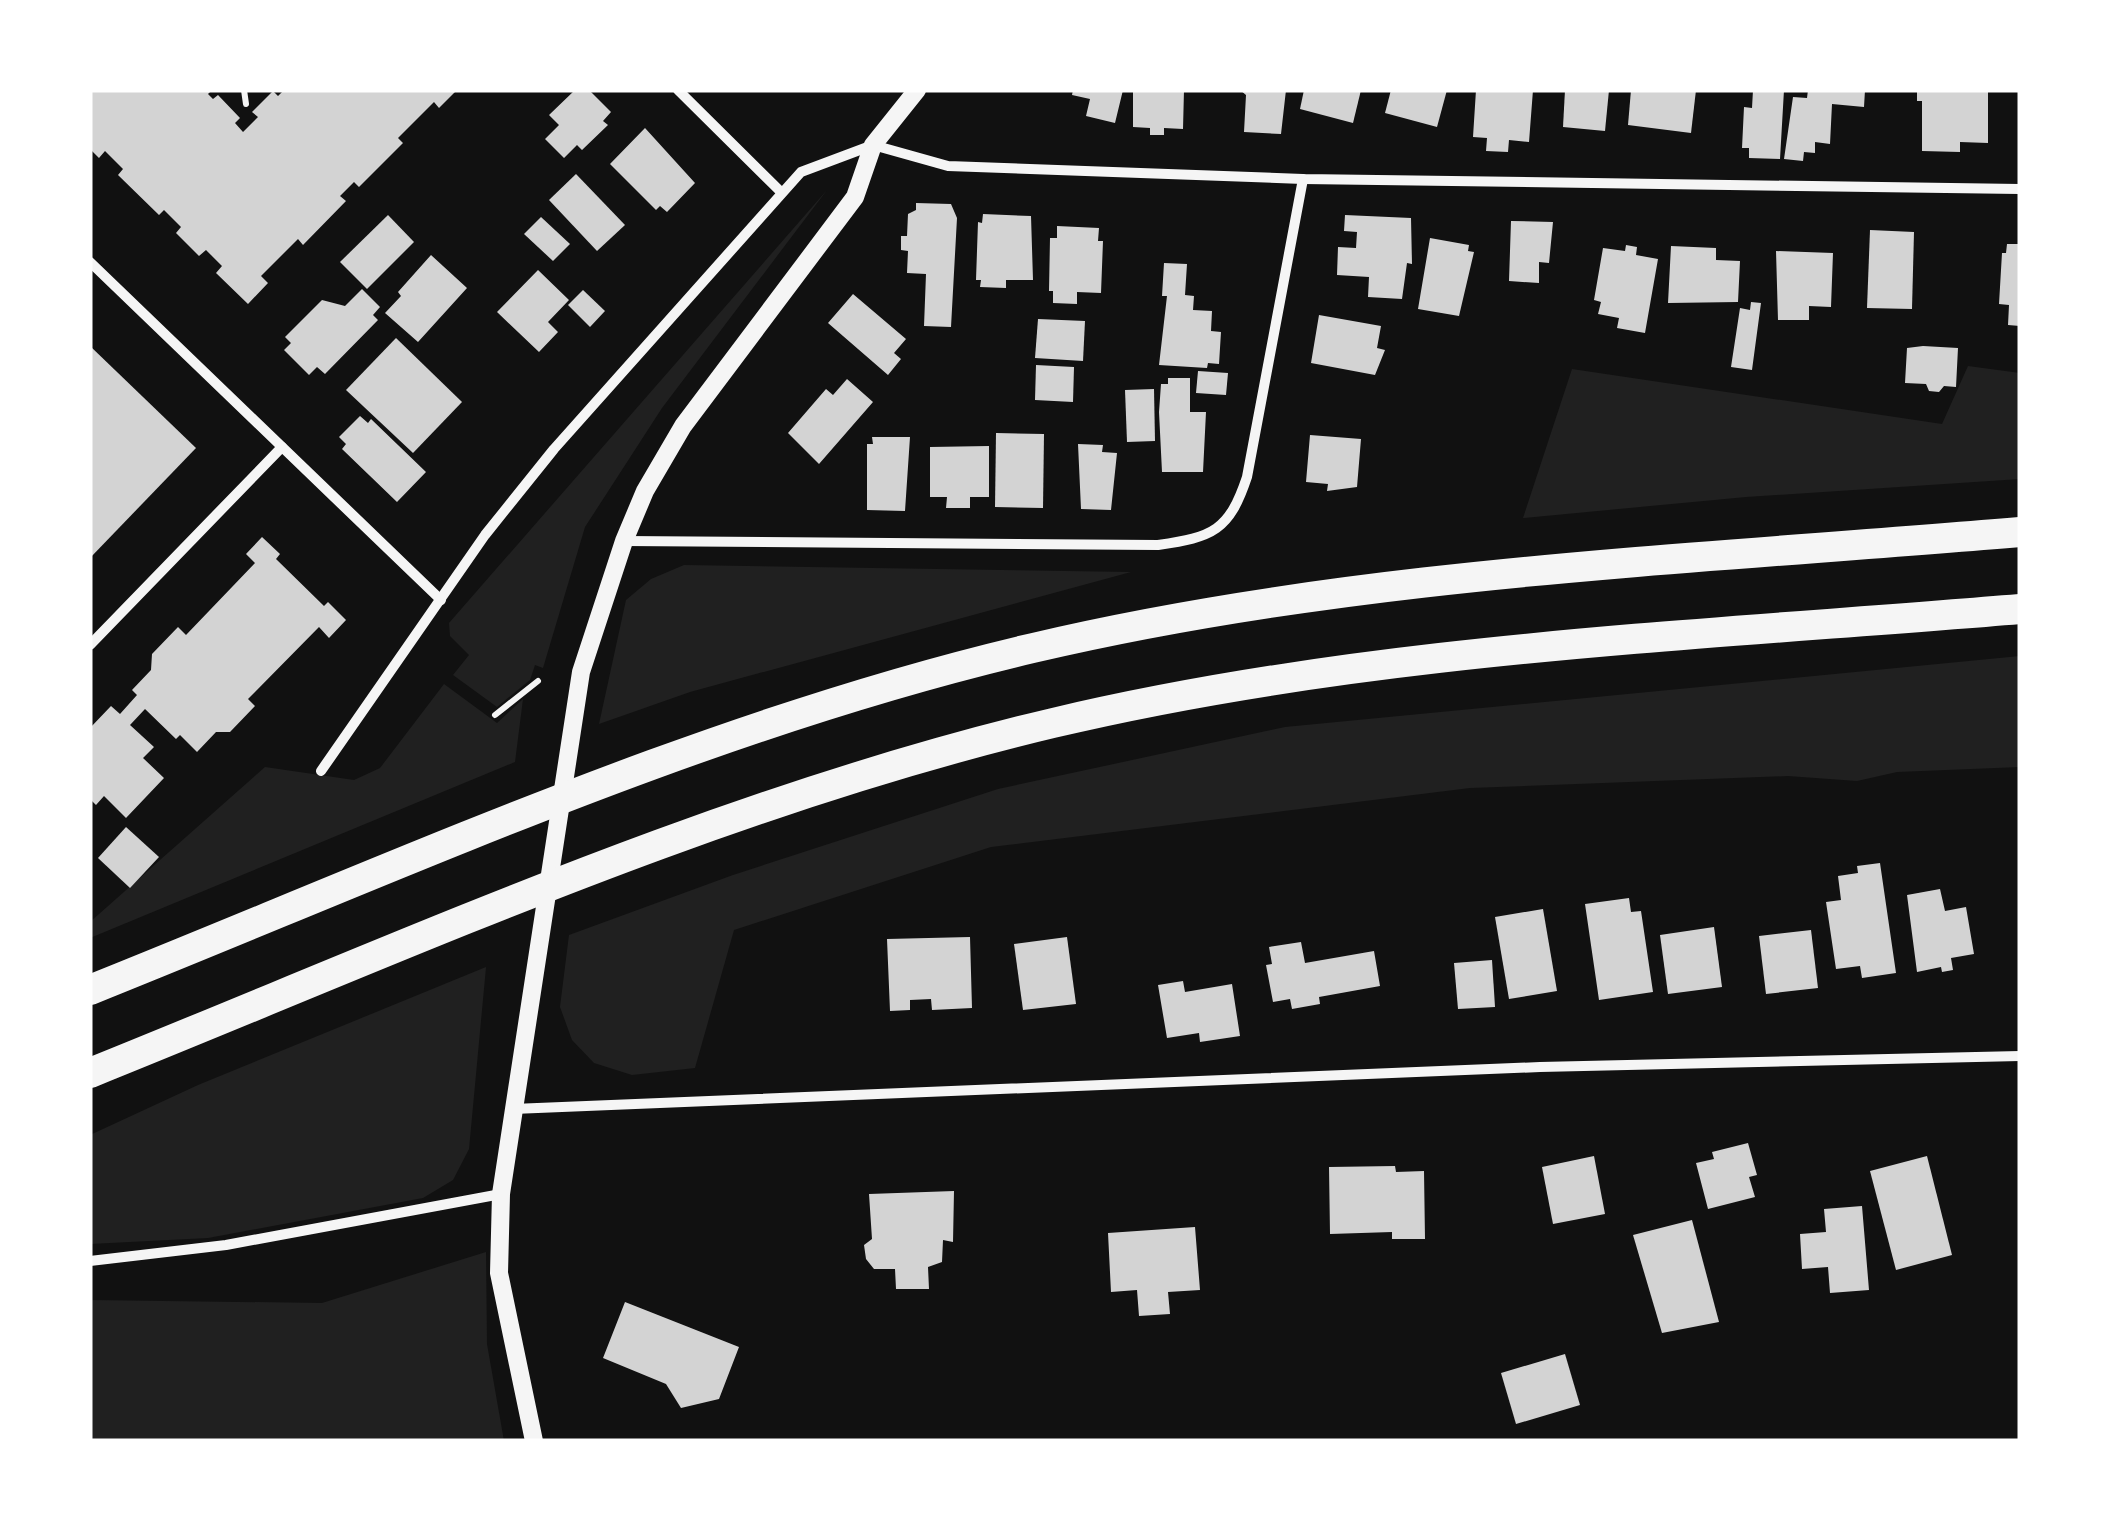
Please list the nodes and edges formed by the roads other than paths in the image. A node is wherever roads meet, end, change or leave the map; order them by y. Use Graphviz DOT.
graph roads {
  1 [pos="678,90"];
  2 [pos="917,90"];
  3 [pos="873,145"];
  4 [pos="1304,179"];
  5 [pos="2020,190"];
  6 [pos="781,192"];
  7 [pos="90,262"];
  8 [pos="282,446"];
  9 [pos="2020,532"];
  10 [pos="624,541"];
  11 [pos="441,600"];
  12 [pos="2020,609"];
  13 [pos="90,645"];
  14 [pos="320,771"];
  15 [pos="90,990"];
  16 [pos="2020,1056"];
  17 [pos="90,1073"];
  18 [pos="512,1109"];
  19 [pos="501,1194"];
  20 [pos="90,1261"];
  21 [pos="534,1441"];
  1 -- 6 [label="street"];
  2 -- 3 [label="street"];
  3 -- 4 [label="street"];
  3 -- 6 [label="street"];
  3 -- 10 [label="street"];
  4 -- 5 [label="street"];
  4 -- 10 [label="street"];
  6 -- 11 [label="street"];
  7 -- 8 [label="street"];
  8 -- 11 [label="street"];
  8 -- 13 [label="street"];
  9 -- 15 [label="highway"];
  10 -- 18 [label="street"];
  11 -- 14 [label="street"];
  12 -- 17 [label="highway"];
  16 -- 18 [label="street"];
  18 -- 19 [label="street"];
  19 -- 20 [label="street"];
  19 -- 21 [label="street"];
}
